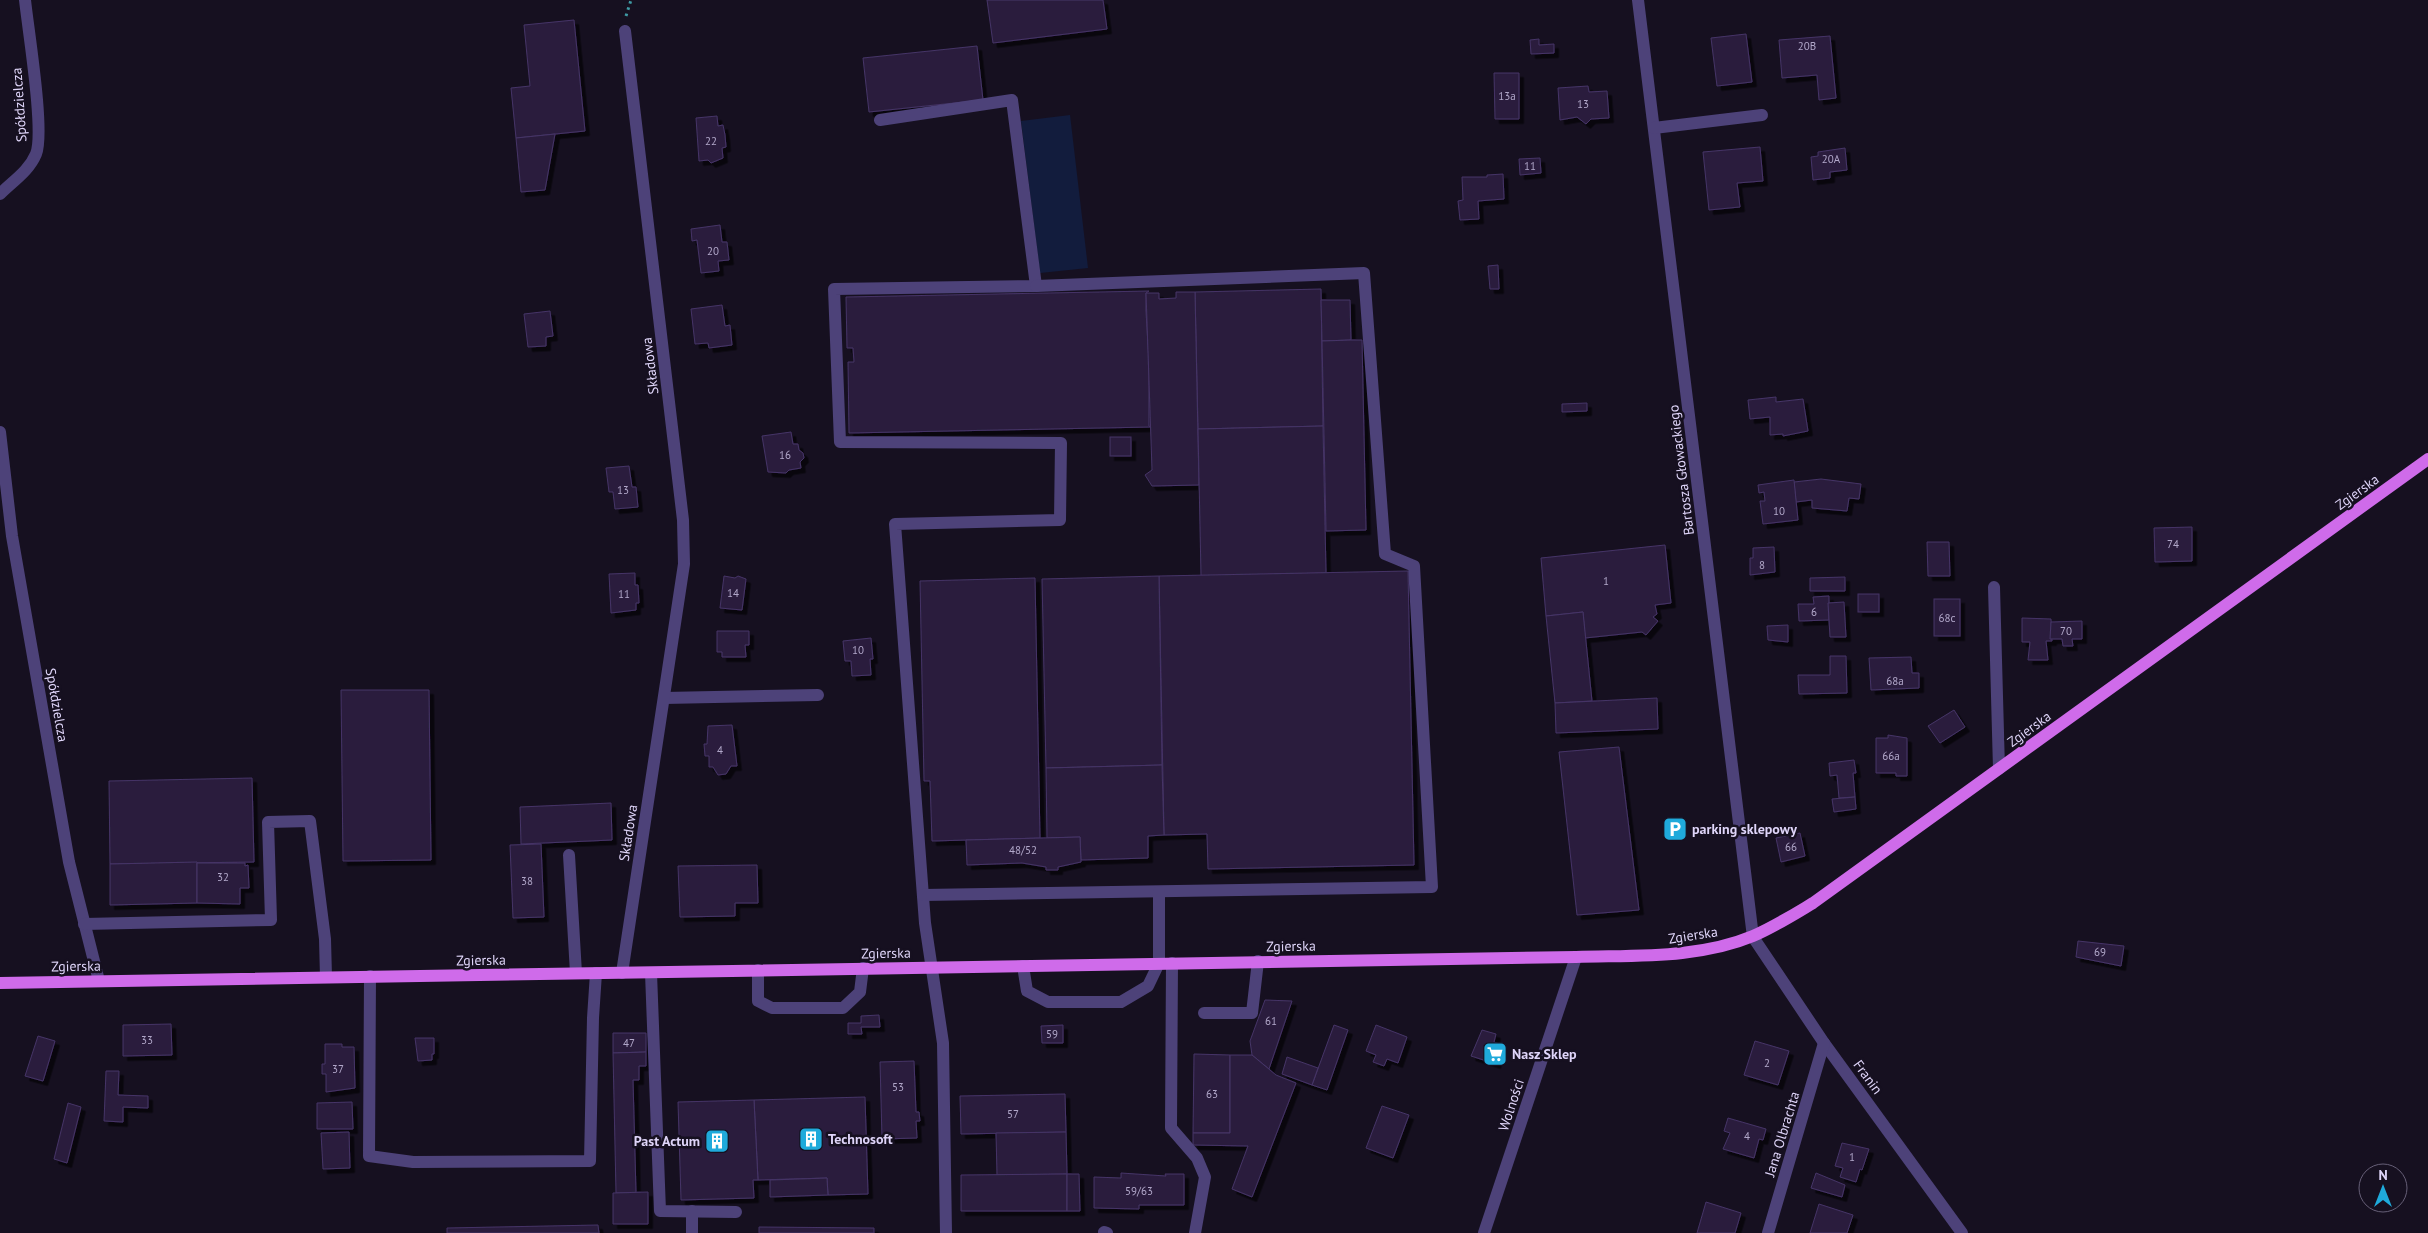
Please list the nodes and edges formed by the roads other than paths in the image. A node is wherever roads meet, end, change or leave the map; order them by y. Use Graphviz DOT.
graph roads {
  1 [pos="25,0"];
  2 [pos="1638,0"];
  3 [pos="625,31"];
  4 [pos="1762,115"];
  5 [pos="880,120"];
  6 [pos="1654,128"];
  7 [pos="0,194"];
  8 [pos="1036,286"];
  9 [pos="0,432"];
  10 [pos="2428,459"];
  11 [pos="1994,587"];
  12 [pos="818,695"];
  13 [pos="664,698"];
  14 [pos="1999,769"];
  15 [pos="569,855"];
  16 [pos="1159,892"];
  17 [pos="924,895"];
  18 [pos="84,924"];
  19 [pos="1752,937"];
  20 [pos="1576,957"];
  21 [pos="1258,961"];
  22 [pos="1165,963"];
  23 [pos="1023,966"];
  24 [pos="934,967"];
  25 [pos="863,968"];
  26 [pos="758,970"];
  27 [pos="576,973"];
  28 [pos="596,973"];
  29 [pos="622,973"];
  30 [pos="651,973"];
  31 [pos="370,976"];
  32 [pos="326,977"];
  33 [pos="99,981"];
  34 [pos="0,983"];
  35 [pos="1204,1013"];
  36 [pos="1824,1043"];
  37 [pos="692,1211"];
  38 [pos="736,1212"];
  39 [pos="692,1233"];
  40 [pos="946,1233"];
  41 [pos="1195,1233"];
  42 [pos="1484,1233"];
  43 [pos="1768,1233"];
  44 [pos="1962,1233"];
  1 -- 7 [label="street, Spółdzielcza"];
  2 -- 6 [label="street, Bartosza Głowackiego"];
  3 -- 13 [label="street, Składowa"];
  4 -- 6 [label="street"];
  5 -- 8 [label="street"];
  6 -- 19 [label="street, Bartosza Głowackiego"];
  8 -- 16 [label="street"];
  8 -- 17 [label="street"];
  9 -- 18 [label="street, Spółdzielcza"];
  10 -- 14 [label="main road, Zgierska"];
  11 -- 14 [label="street"];
  12 -- 13 [label="street"];
  13 -- 29 [label="street, Składowa"];
  14 -- 19 [label="main road, Zgierska"];
  15 -- 27 [label="street"];
  16 -- 17 [label="street"];
  16 -- 22 [label="street"];
  17 -- 24 [label="street"];
  18 -- 32 [label="street"];
  18 -- 33 [label="street, Spółdzielcza"];
  19 -- 20 [label="main road, Zgierska"];
  19 -- 36 [label="street, Franin"];
  20 -- 21 [label="main road, Zgierska"];
  20 -- 42 [label="street, Wolności"];
  21 -- 22 [label="main road, Zgierska"];
  21 -- 35 [label="street"];
  22 -- 23 [label="main road, Zgierska"];
  22 -- 23 [label="street"];
  22 -- 41 [label="street"];
  23 -- 24 [label="main road, Zgierska"];
  24 -- 25 [label="main road, Zgierska"];
  24 -- 40 [label="street"];
  25 -- 26 [label="main road, Zgierska"];
  25 -- 26 [label="street"];
  26 -- 30 [label="main road, Zgierska"];
  27 -- 28 [label="main road, Zgierska"];
  27 -- 31 [label="main road, Zgierska"];
  28 -- 29 [label="main road, Zgierska"];
  28 -- 31 [label="street"];
  29 -- 30 [label="main road, Zgierska"];
  30 -- 37 [label="street"];
  31 -- 32 [label="main road, Zgierska"];
  32 -- 33 [label="main road, Zgierska"];
  33 -- 34 [label="main road, Zgierska"];
  36 -- 43 [label="street, Jana Olbrachta"];
  36 -- 44 [label="street, Franin"];
  37 -- 38 [label="street"];
  37 -- 39 [label="street"];
}
